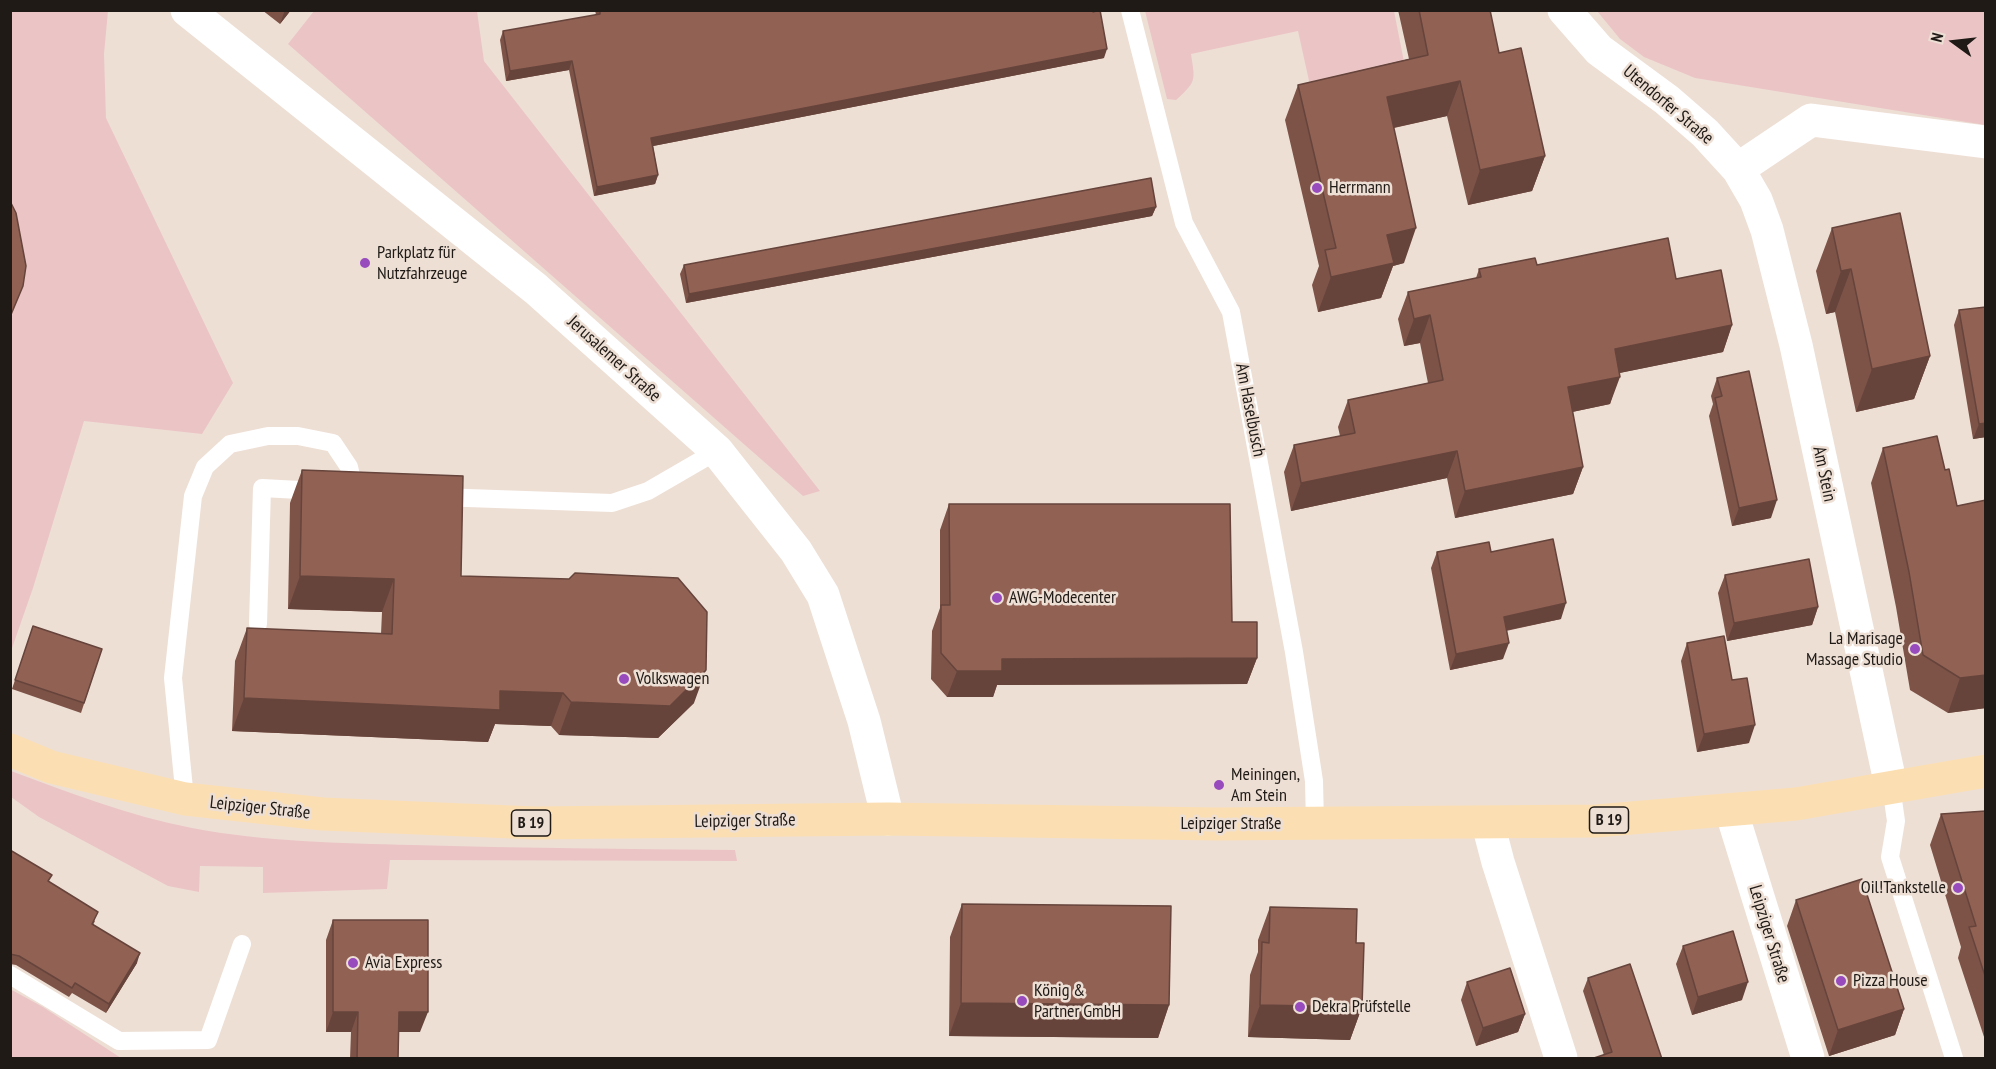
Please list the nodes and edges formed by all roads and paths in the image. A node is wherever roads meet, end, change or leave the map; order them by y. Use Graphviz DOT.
graph roads {
  1 [pos="187,10"];
  2 [pos="1130,10"];
  3 [pos="1564,10"];
  4 [pos="1986,142"];
  5 [pos="1738,169"];
  6 [pos="717,451"];
  7 [pos="355,493"];
  8 [pos="378,494"];
  9 [pos="424,496"];
  10 [pos="258,624"];
  11 [pos="10,750"];
  12 [pos="1986,771"];
  13 [pos="1891,786"];
  14 [pos="185,800"];
  15 [pos="1731,810"];
  16 [pos="888,819"];
  17 [pos="1315,824"];
  18 [pos="1488,824"];
  19 [pos="242,944"];
  20 [pos="10,975"];
  21 [pos="1561,1059"];
  22 [pos="1808,1059"];
  23 [pos="1954,1059"];
  1 -- 6 [label="street, Jerusalemer Straße"];
  2 -- 17 [label="lane, Am Haselbusch"];
  3 -- 5 [label="street, Utendorfer Straße"];
  4 -- 5 [label="street"];
  5 -- 13 [label="street, Am Stein"];
  6 -- 9 [label="lane"];
  6 -- 16 [label="street, Jerusalemer Straße"];
  7 -- 8 [label="lane"];
  7 -- 10 [label="lane"];
  7 -- 14 [label="lane"];
  11 -- 14 [label="main road, Leipziger Straße / B 19"];
  12 -- 13 [label="main road, Leipziger Straße / B 19"];
  13 -- 15 [label="main road, Leipziger Straße / B 19"];
  13 -- 23 [label="lane"];
  14 -- 16 [label="main road, Leipziger Straße / B 19"];
  15 -- 18 [label="main road, Leipziger Straße / B 19"];
  15 -- 22 [label="street, Leipziger Straße"];
  16 -- 17 [label="main road, Leipziger Straße / B 19"];
  17 -- 18 [label="main road, Leipziger Straße / B 19"];
  18 -- 21 [label="street"];
  19 -- 20 [label="lane"];
}
